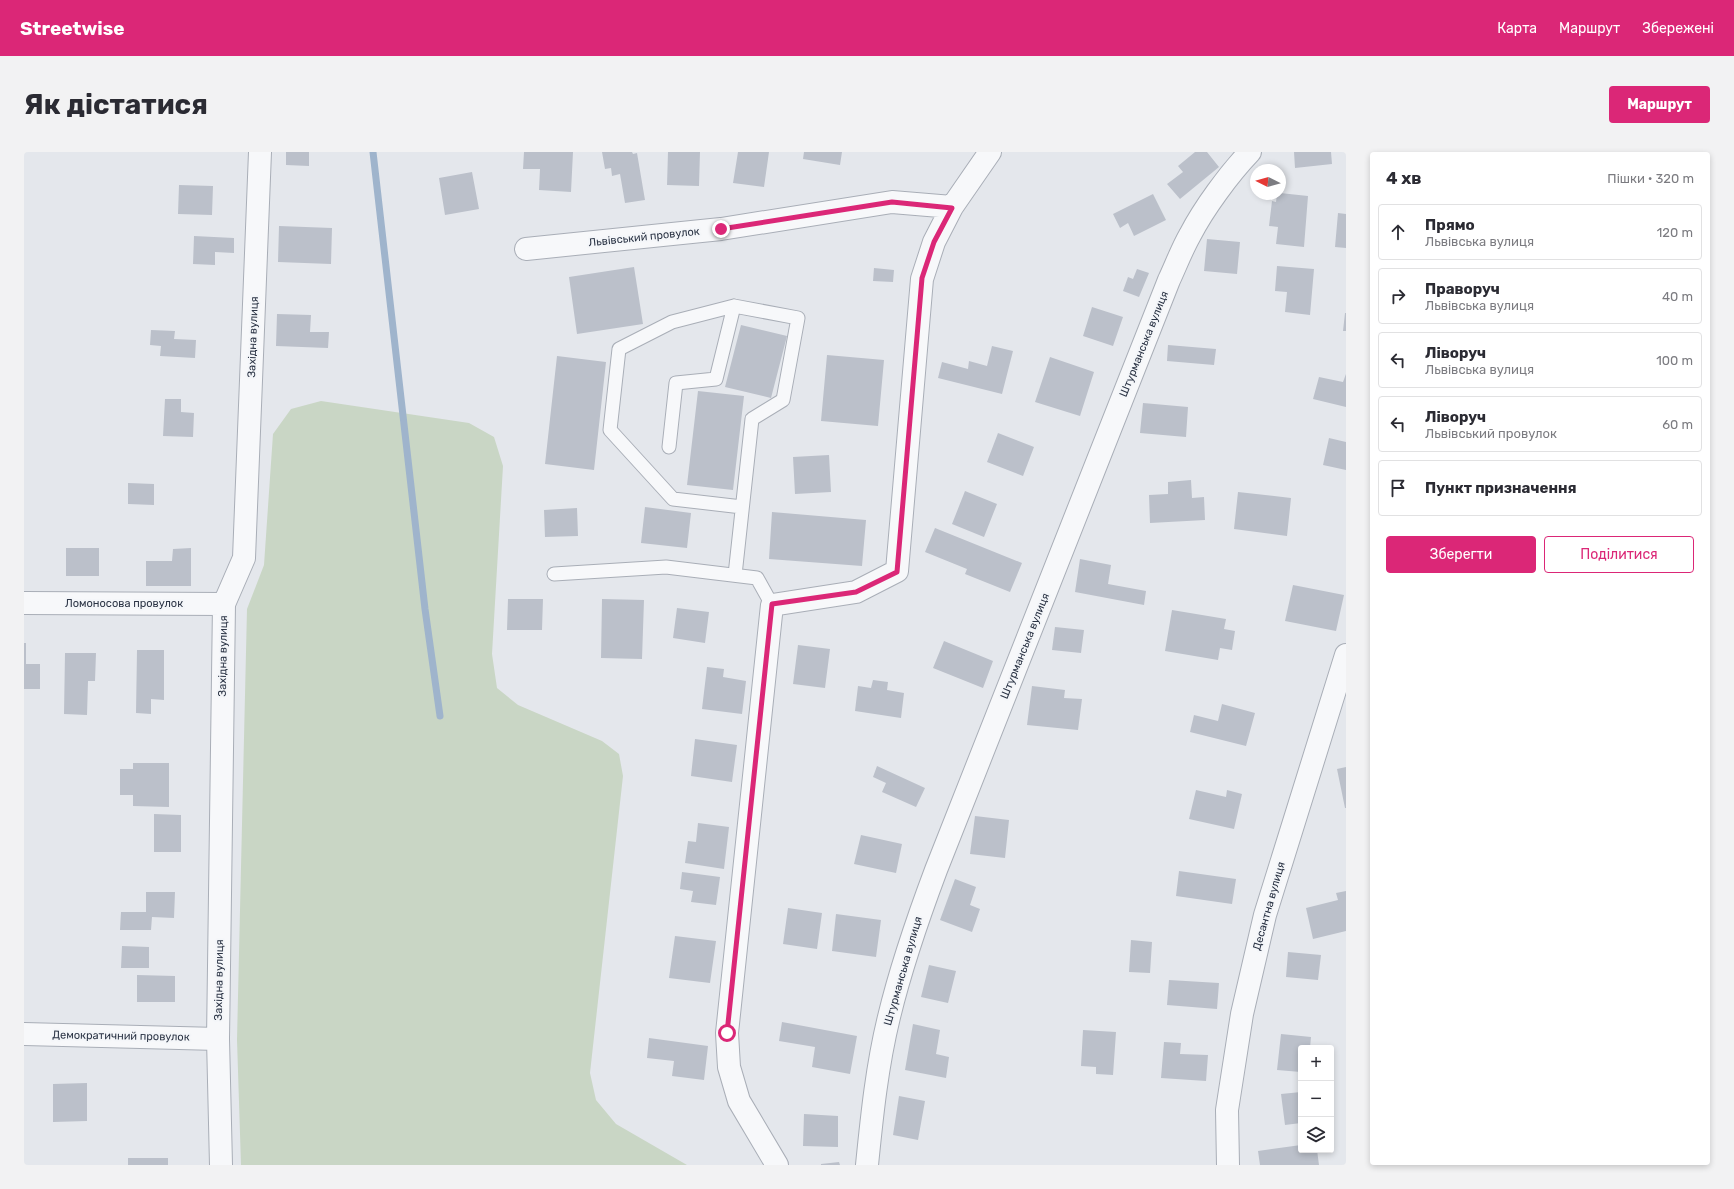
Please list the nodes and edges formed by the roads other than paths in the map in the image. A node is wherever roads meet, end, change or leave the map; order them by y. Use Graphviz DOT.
graph roads {
  1 [pos="260,152"];
  2 [pos="990,152"];
  3 [pos="1250,152"];
  4 [pos="952,208"];
  5 [pos="526,249"];
  6 [pos="734,306"];
  7 [pos="669,447"];
  8 [pos="742,507"];
  9 [pos="554,574"];
  10 [pos="735,575"];
  11 [pos="24,603"];
  12 [pos="224,604"];
  13 [pos="772,604"];
  14 [pos="1346,655"];
  15 [pos="1340,693"];
  16 [pos="24,1034"];
  17 [pos="218,1038"];
  18 [pos="221,1165"];
  19 [pos="777,1165"];
  20 [pos="867,1165"];
  21 [pos="1228,1165"];
  1 -- 12 [label="street, Західна вулиця"];
  2 -- 4 [label="street"];
  3 -- 20 [label="street, Штурманська вулиця"];
  4 -- 5 [label="street, Львівський провулок"];
  4 -- 13 [label="street"];
  6 -- 7 [label="lane"];
  6 -- 8 [label="lane"];
  6 -- 8 [label="lane"];
  8 -- 10 [label="lane"];
  9 -- 10 [label="lane"];
  10 -- 13 [label="lane"];
  11 -- 12 [label="street, Ломоносова провулок"];
  12 -- 17 [label="street, Західна вулиця"];
  13 -- 19 [label="street"];
  14 -- 15 [label="street, Десантна вулиця"];
  15 -- 21 [label="street, Десантна вулиця"];
  16 -- 17 [label="street, Демократичний провулок"];
  17 -- 18 [label="street, Західна вулиця"];
}
